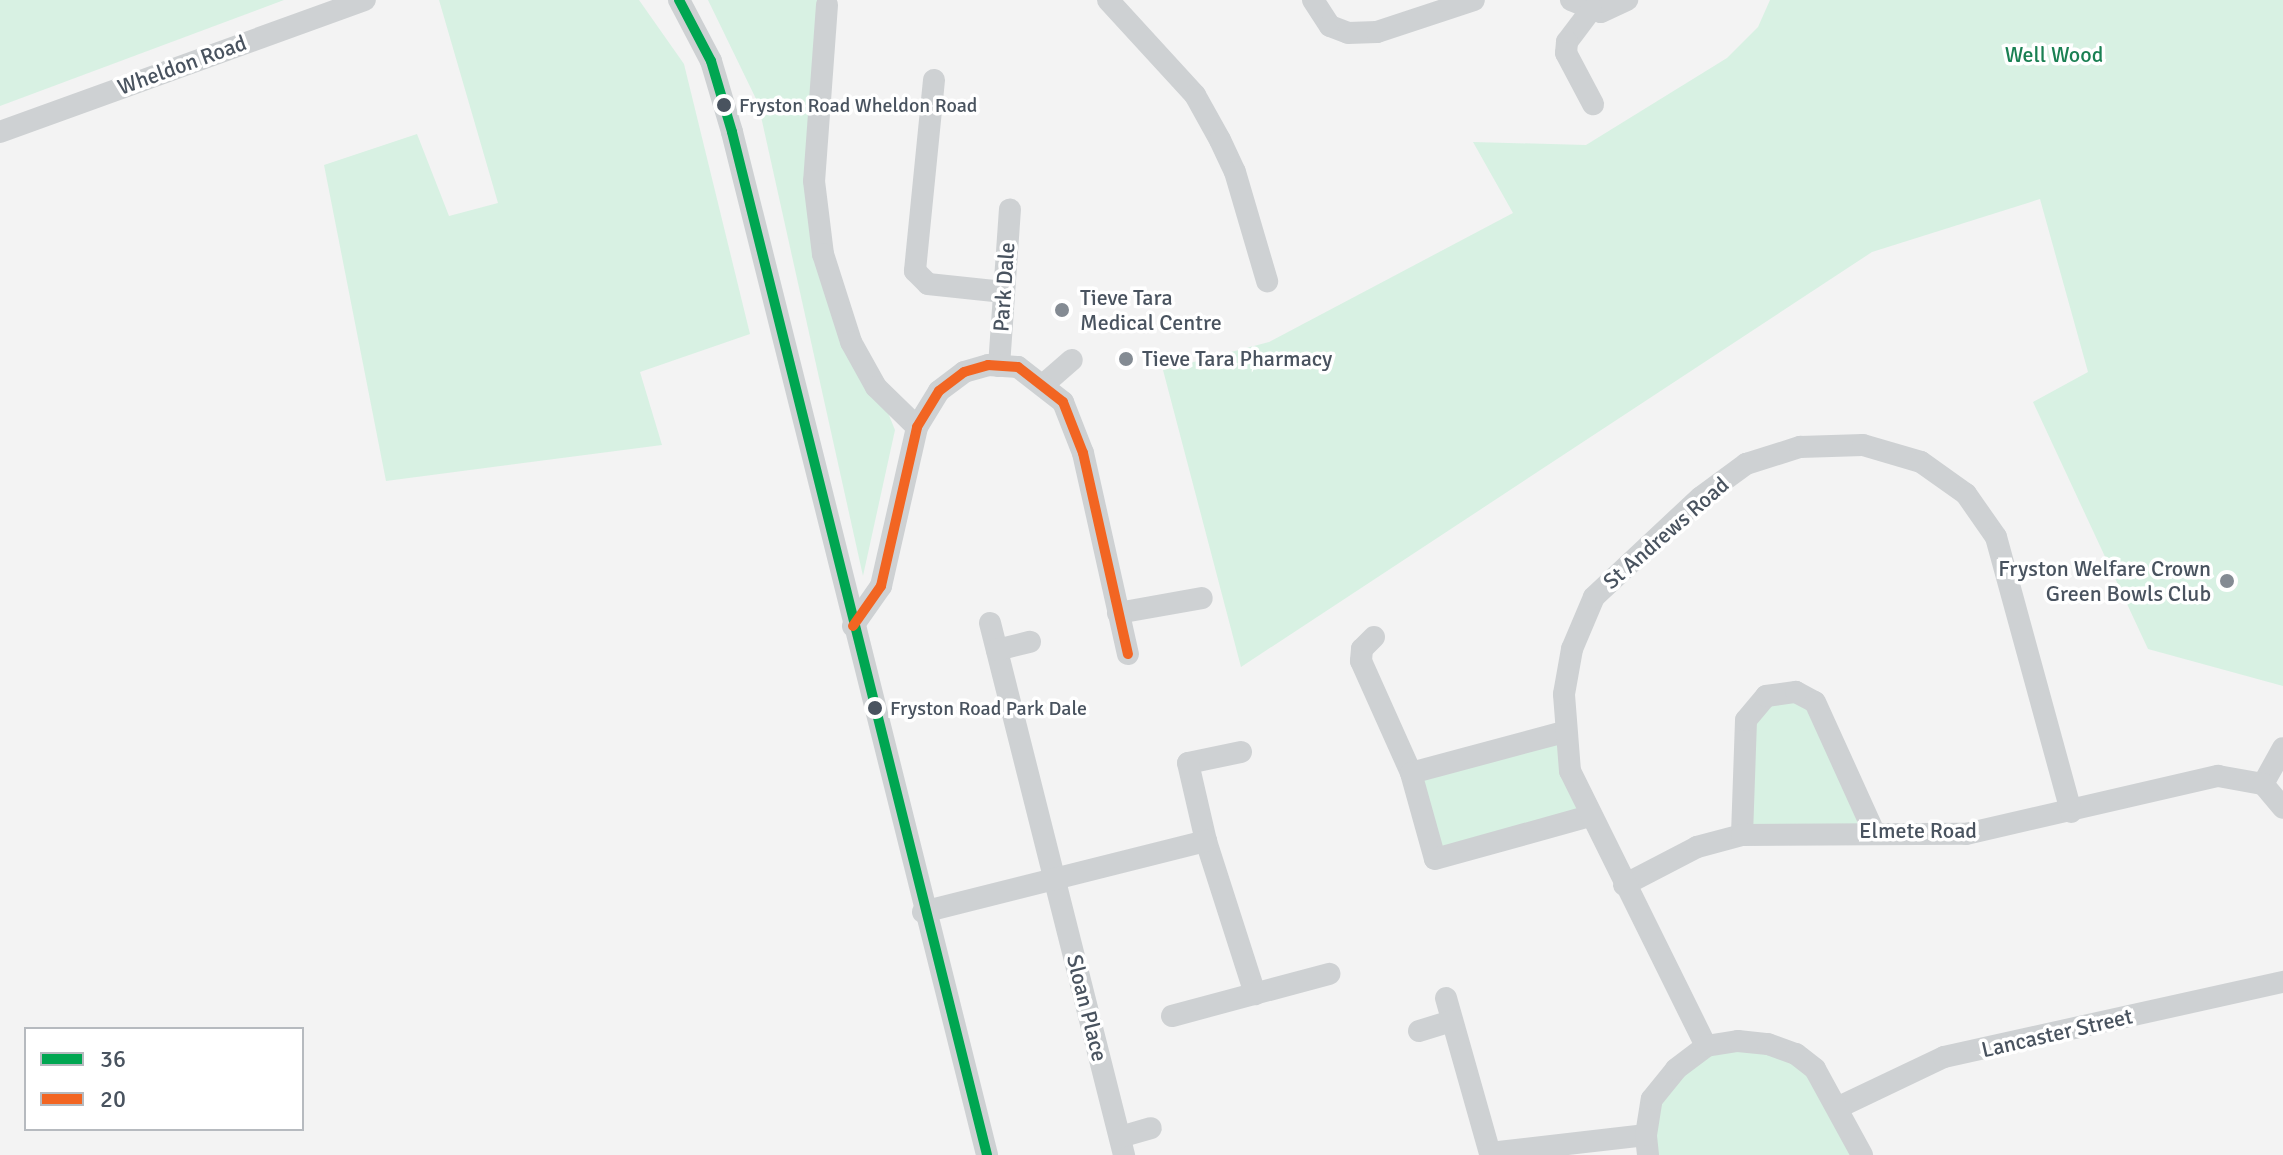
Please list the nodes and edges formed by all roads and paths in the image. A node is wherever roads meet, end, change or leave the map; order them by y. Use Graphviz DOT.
graph roads {
  1 [pos="365,0"];
  2 [pos="679,0"];
  3 [pos="1108,0"];
  4 [pos="1313,0"];
  5 [pos="1474,0"];
  6 [pos="1627,0"];
  7 [pos="827,5"];
  8 [pos="1581,5"];
  9 [pos="934,80"];
  10 [pos="1593,104"];
  11 [pos="0,132"];
  12 [pos="1010,209"];
  13 [pos="1267,281"];
  14 [pos="1004,292"];
  15 [pos="1072,360"];
  16 [pos="999,366"];
  17 [pos="1043,385"];
  18 [pos="917,427"];
  19 [pos="1202,598"];
  20 [pos="1118,613"];
  21 [pos="990,623"];
  22 [pos="853,626"];
  23 [pos="1374,637"];
  24 [pos="1030,642"];
  25 [pos="997,650"];
  26 [pos="1128,654"];
  27 [pos="1564,732"];
  28 [pos="2283,748"];
  29 [pos="1241,752"];
  30 [pos="1411,773"];
  31 [pos="2263,784"];
  32 [pos="2283,808"];
  33 [pos="2071,812"];
  34 [pos="1590,816"];
  35 [pos="1874,832"];
  36 [pos="1742,835"];
  37 [pos="1206,841"];
  38 [pos="1054,878"];
  39 [pos="1624,885"];
  40 [pos="923,912"];
  41 [pos="1329,974"];
  42 [pos="2283,982"];
  43 [pos="1255,994"];
  44 [pos="1446,998"];
  45 [pos="1172,1016"];
  46 [pos="1452,1021"];
  47 [pos="1419,1031"];
  48 [pos="1706,1046"];
  49 [pos="1839,1107"];
  50 [pos="1151,1128"];
  51 [pos="1647,1145"];
  52 [pos="1122,1146"];
  53 [pos="987,1155"];
  54 [pos="1862,1155"];
  1 -- 11 [label="street, Wheldon Road"];
  2 -- 22 [label="street"];
  3 -- 13 [label="street"];
  4 -- 5 [label="street"];
  6 -- 8 [label="street"];
  7 -- 18 [label="street"];
  8 -- 10 [label="street"];
  9 -- 14 [label="street"];
  12 -- 14 [label="street, Park Dale"];
  14 -- 16 [label="street, Park Dale"];
  15 -- 17 [label="street"];
  16 -- 17 [label="street"];
  16 -- 18 [label="street"];
  17 -- 20 [label="street"];
  18 -- 22 [label="street"];
  19 -- 20 [label="street"];
  20 -- 26 [label="street"];
  21 -- 25 [label="street, Sloan Place"];
  22 -- 40 [label="street"];
  23 -- 30 [label="street"];
  24 -- 25 [label="street"];
  25 -- 38 [label="street, Sloan Place"];
  27 -- 30 [label="street"];
  27 -- 33 [label="street, St Andrews Road"];
  27 -- 34 [label="street, St Andrews Road"];
  28 -- 31 [label="street"];
  29 -- 37 [label="street"];
  30 -- 34 [label="street"];
  31 -- 32 [label="street"];
  31 -- 33 [label="street, Elmete Road"];
  33 -- 35 [label="street, Elmete Road"];
  34 -- 39 [label="street, St Andrews Road"];
  35 -- 36 [label="street, Elmete Road"];
  35 -- 36 [label="street"];
  36 -- 39 [label="street, Elmete Road"];
  37 -- 38 [label="street"];
  37 -- 43 [label="street"];
  38 -- 40 [label="street"];
  38 -- 52 [label="street, Sloan Place"];
  39 -- 48 [label="street, St Andrews Road"];
  40 -- 53 [label="street"];
  41 -- 43 [label="street"];
  42 -- 49 [label="street, Lancaster Street"];
  43 -- 45 [label="street"];
  44 -- 46 [label="street"];
  46 -- 47 [label="street"];
  46 -- 51 [label="street"];
  48 -- 49 [label="street"];
  48 -- 51 [label="street"];
  49 -- 54 [label="street"];
  50 -- 52 [label="street, Sloan Place"];
}
